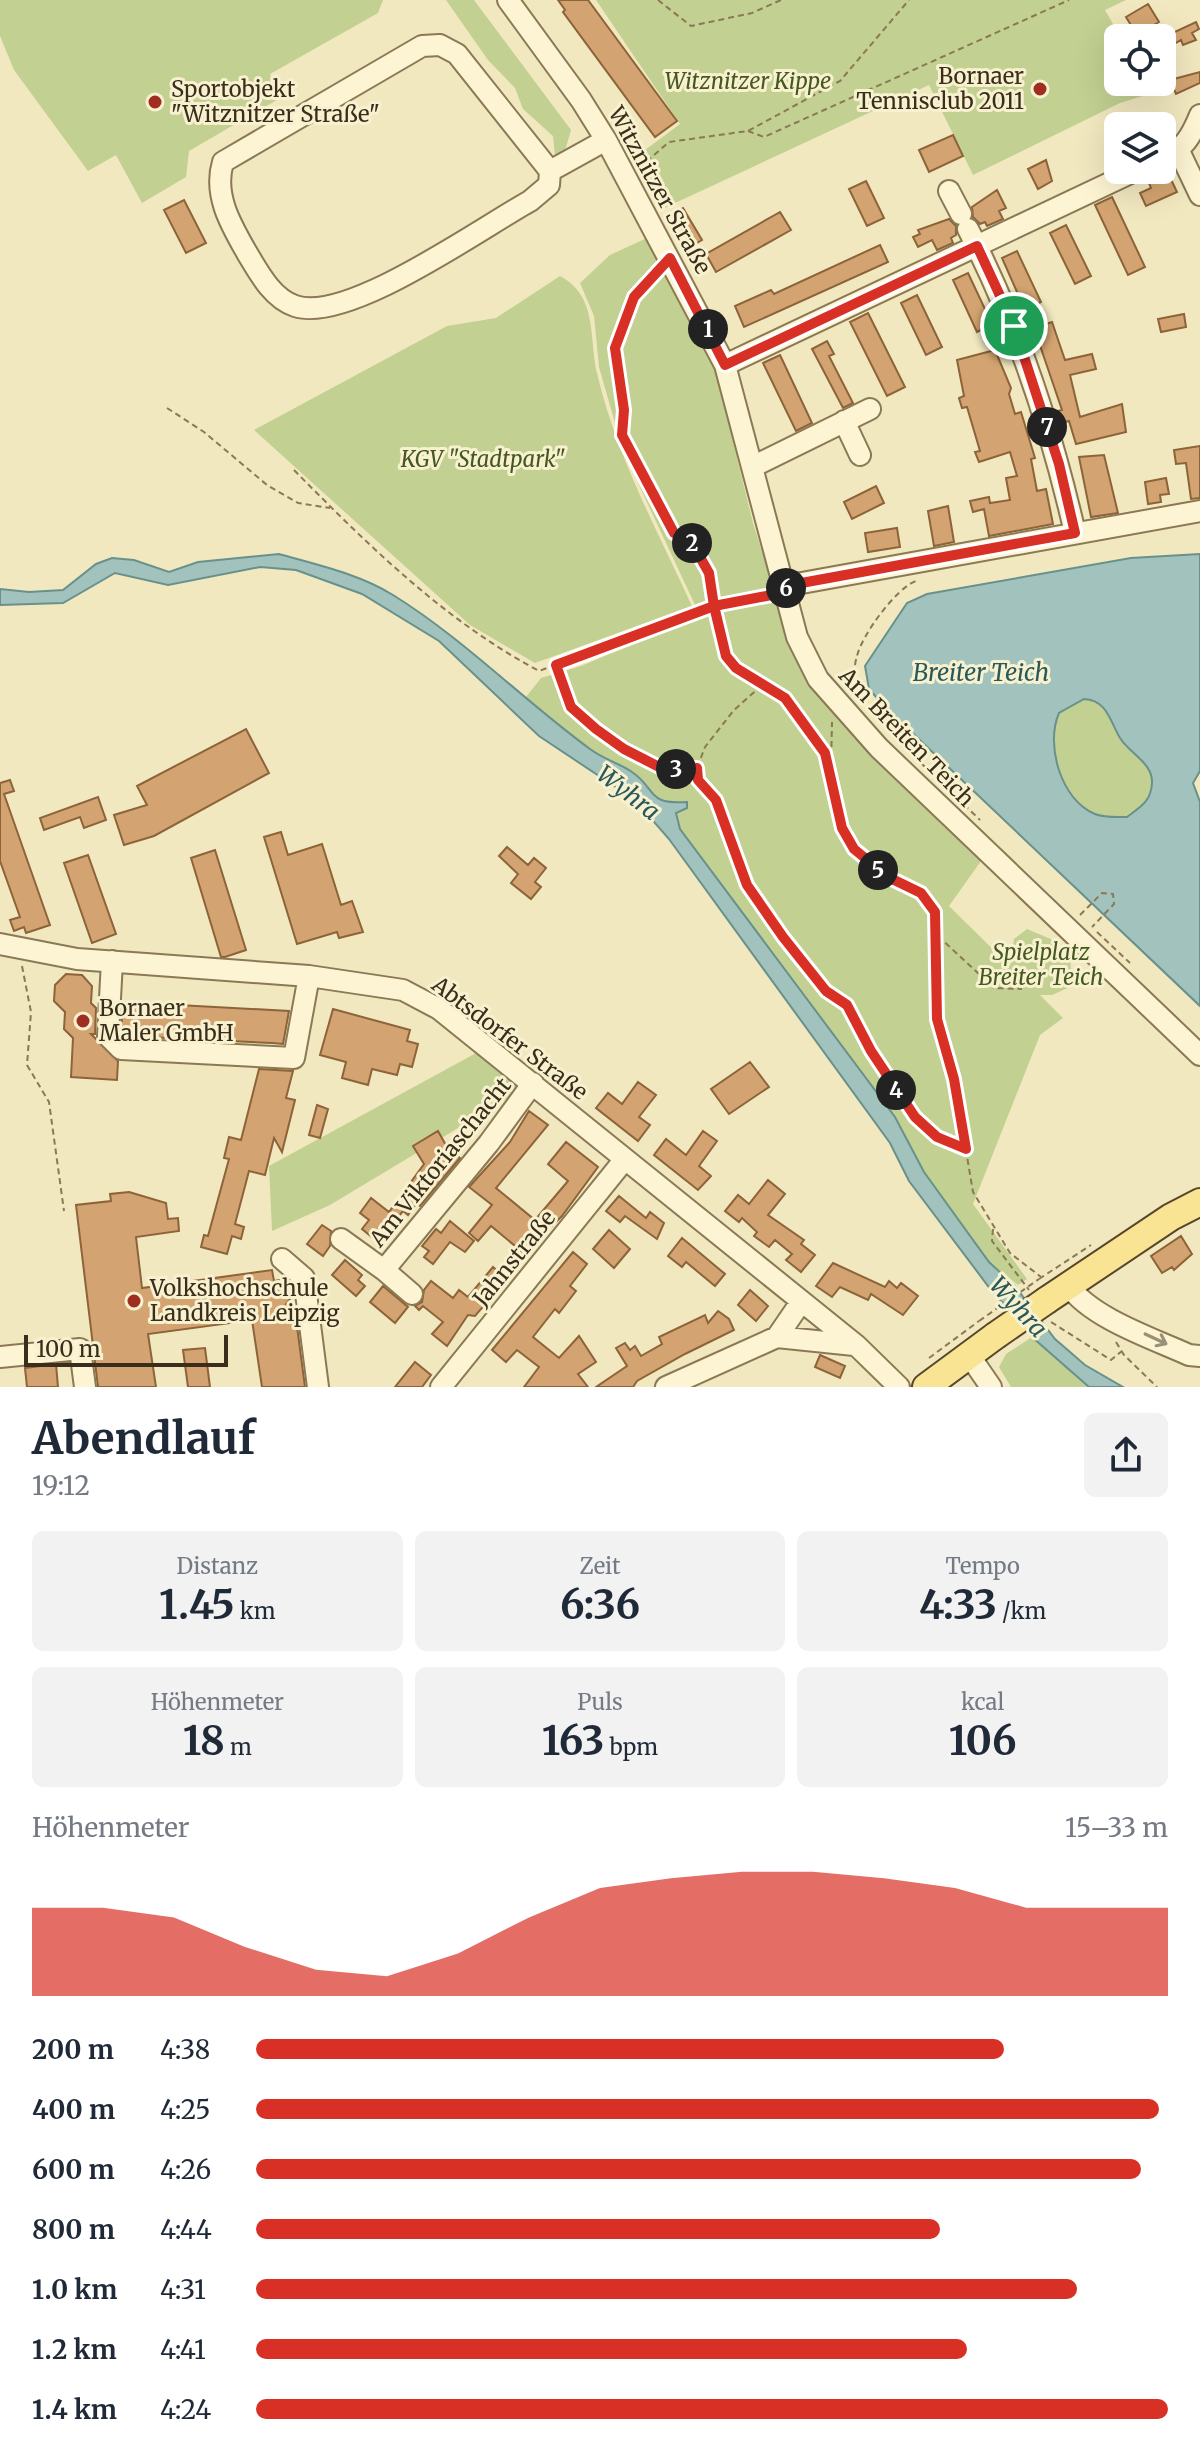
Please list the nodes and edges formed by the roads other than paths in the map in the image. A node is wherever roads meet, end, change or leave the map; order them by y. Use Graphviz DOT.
graph roads {
  1 [pos="508,0"];
  2 [pos="1200,115"];
  3 [pos="606,140"];
  4 [pos="1178,149"];
  5 [pos="550,171"];
  6 [pos="1104,182"];
  7 [pos="949,191"];
  8 [pos="1200,195"];
  9 [pos="969,230"];
  10 [pos="725,365"];
  11 [pos="870,409"];
  12 [pos="844,421"];
  13 [pos="860,455"];
  14 [pos="754,466"];
  15 [pos="1200,511"];
  16 [pos="1075,533"];
  17 [pos="786,589"];
  18 [pos="0,944"];
  19 [pos="112,961"];
  20 [pos="309,976"];
  21 [pos="1200,1055"];
  22 [pos="533,1083"];
  23 [pos="625,1159"];
  24 [pos="1200,1202"];
  25 [pos="341,1239"];
  26 [pos="282,1259"];
  27 [pos="384,1270"];
  28 [pos="1069,1286"];
  29 [pos="412,1294"];
  30 [pos="801,1302"];
  31 [pos="777,1337"];
  32 [pos="856,1345"];
  33 [pos="969,1355"];
  34 [pos="1200,1356"];
  35 [pos="0,1357"];
  36 [pos="85,1387"];
  37 [pos="318,1387"];
  38 [pos="441,1387"];
  39 [pos="666,1387"];
  40 [pos="899,1387"];
  41 [pos="926,1387"];
  42 [pos="991,1387"];
  1 -- 3 [label="street, Witznitzer Straße"];
  2 -- 4 [label="street"];
  3 -- 5 [label="street"];
  3 -- 10 [label="street, Witznitzer Straße"];
  4 -- 8 [label="street"];
  5 -- 5 [label="street"];
  6 -- 9 [label="street"];
  7 -- 9 [label="street"];
  9 -- 10 [label="street"];
  9 -- 16 [label="street"];
  10 -- 14 [label="street, Witznitzer Straße"];
  11 -- 12 [label="street"];
  12 -- 13 [label="street"];
  12 -- 14 [label="street"];
  14 -- 17 [label="street, Witznitzer Straße"];
  15 -- 16 [label="street"];
  16 -- 17 [label="street"];
  17 -- 21 [label="street, Am Breiten Teich"];
  18 -- 19 [label="street, Abtsdorfer Straße"];
  19 -- 20 [label="street, Abtsdorfer Straße"];
  19 -- 20 [label="street"];
  20 -- 22 [label="street, Abtsdorfer Straße"];
  22 -- 23 [label="street, Abtsdorfer Straße"];
  22 -- 27 [label="street, Am Viktoriaschacht"];
  23 -- 30 [label="street, Abtsdorfer Straße"];
  23 -- 38 [label="street, Jahnstraße"];
  24 -- 28 [label="main road"];
  25 -- 27 [label="street, Am Viktoriaschacht"];
  26 -- 37 [label="street"];
  27 -- 29 [label="street, Am Viktoriaschacht"];
  28 -- 33 [label="main road, bridge"];
  28 -- 34 [label="street, one-way"];
  30 -- 31 [label="street"];
  30 -- 32 [label="street, Abtsdorfer Straße"];
  31 -- 32 [label="street"];
  31 -- 39 [label="street"];
  32 -- 40 [label="street, Abtsdorfer Straße"];
  33 -- 41 [label="main road"];
  33 -- 42 [label="street"];
  35 -- 36 [label="street"];
}
